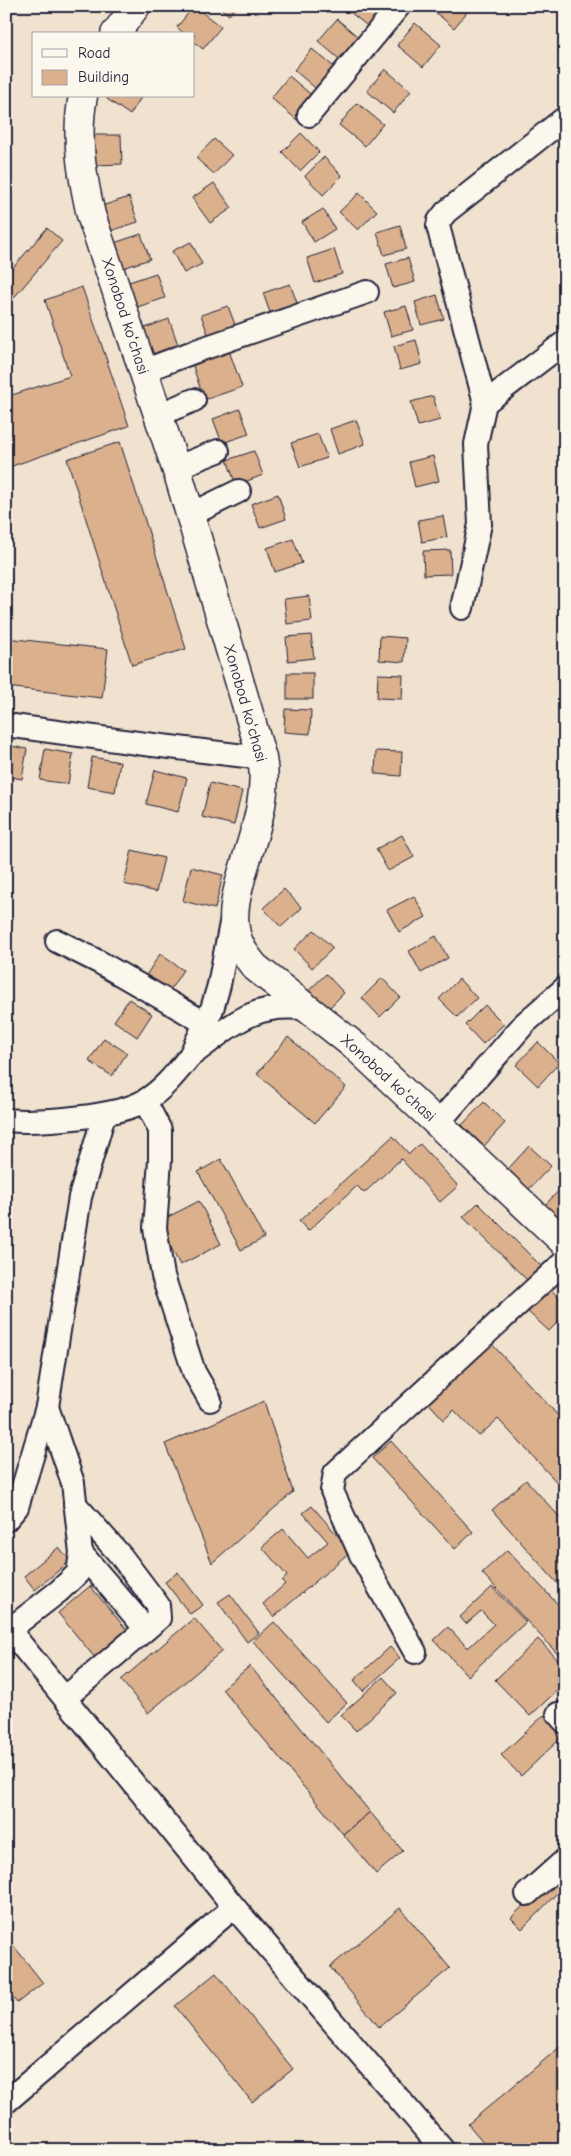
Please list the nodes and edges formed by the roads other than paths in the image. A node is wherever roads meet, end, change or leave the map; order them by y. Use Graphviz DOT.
graph roads {
  1 [pos="136,6"];
  2 [pos="399,6"];
  3 [pos="116,32"];
  4 [pos="83,98"];
  5 [pos="309,114"];
  6 [pos="565,118"];
  7 [pos="367,292"];
  8 [pos="565,342"];
  9 [pos="143,371"];
  10 [pos="194,400"];
  11 [pos="485,403"];
  12 [pos="158,416"];
  13 [pos="218,451"];
  14 [pos="175,468"];
  15 [pos="238,491"];
  16 [pos="190,515"];
  17 [pos="462,608"];
  18 [pos="6,724"];
  19 [pos="262,758"];
  20 [pos="235,902"];
  21 [pos="57,941"];
  22 [pos="565,988"];
  23 [pos="308,1009"];
  24 [pos="205,1023"];
  25 [pos="190,1056"];
  26 [pos="145,1101"];
  27 [pos="104,1115"];
  28 [pos="6,1120"];
  29 [pos="438,1123"];
  30 [pos="565,1243"];
  31 [pos="565,1261"];
  32 [pos="210,1400"];
  33 [pos="47,1407"];
  34 [pos="75,1504"];
  35 [pos="6,1520"];
  36 [pos="82,1553"];
  37 [pos="8,1628"];
  38 [pos="146,1629"];
  39 [pos="415,1652"];
  40 [pos="65,1698"];
  41 [pos="565,1860"];
  42 [pos="527,1894"];
  43 [pos="234,1907"];
  44 [pos="6,2102"];
  45 [pos="443,2150"];
  1 -- 3 [label="main road"];
  2 -- 5 [label="street"];
  4 -- 9 [label="main road, Xonobod koʻchasi"];
  6 -- 11 [label="street"];
  7 -- 9 [label="street"];
  8 -- 11 [label="street"];
  9 -- 12 [label="main road, Xonobod koʻchasi"];
  10 -- 12 [label="street"];
  11 -- 17 [label="street"];
  12 -- 14 [label="main road, Xonobod koʻchasi"];
  13 -- 14 [label="street"];
  14 -- 16 [label="main road, Xonobod koʻchasi"];
  15 -- 16 [label="street"];
  16 -- 19 [label="main road, Xonobod koʻchasi"];
  18 -- 19 [label="street"];
  19 -- 20 [label="main road, Xonobod koʻchasi"];
  20 -- 23 [label="main road, Xonobod koʻchasi"];
  20 -- 24 [label="street"];
  21 -- 24 [label="street"];
  22 -- 29 [label="street"];
  23 -- 25 [label="street"];
  23 -- 29 [label="main road, Xonobod koʻchasi"];
  24 -- 25 [label="street"];
  25 -- 26 [label="street"];
  26 -- 27 [label="street"];
  26 -- 32 [label="street"];
  27 -- 28 [label="street"];
  27 -- 33 [label="street"];
  29 -- 30 [label="main road, Xonobod koʻchasi"];
  31 -- 39 [label="street"];
  33 -- 34 [label="street"];
  33 -- 35 [label="street"];
  34 -- 36 [label="street"];
  34 -- 38 [label="street"];
  36 -- 37 [label="street"];
  36 -- 38 [label="street"];
  37 -- 40 [label="street"];
  38 -- 40 [label="street"];
  40 -- 43 [label="street"];
  41 -- 42 [label="street"];
  43 -- 44 [label="street"];
  43 -- 45 [label="street"];
}
